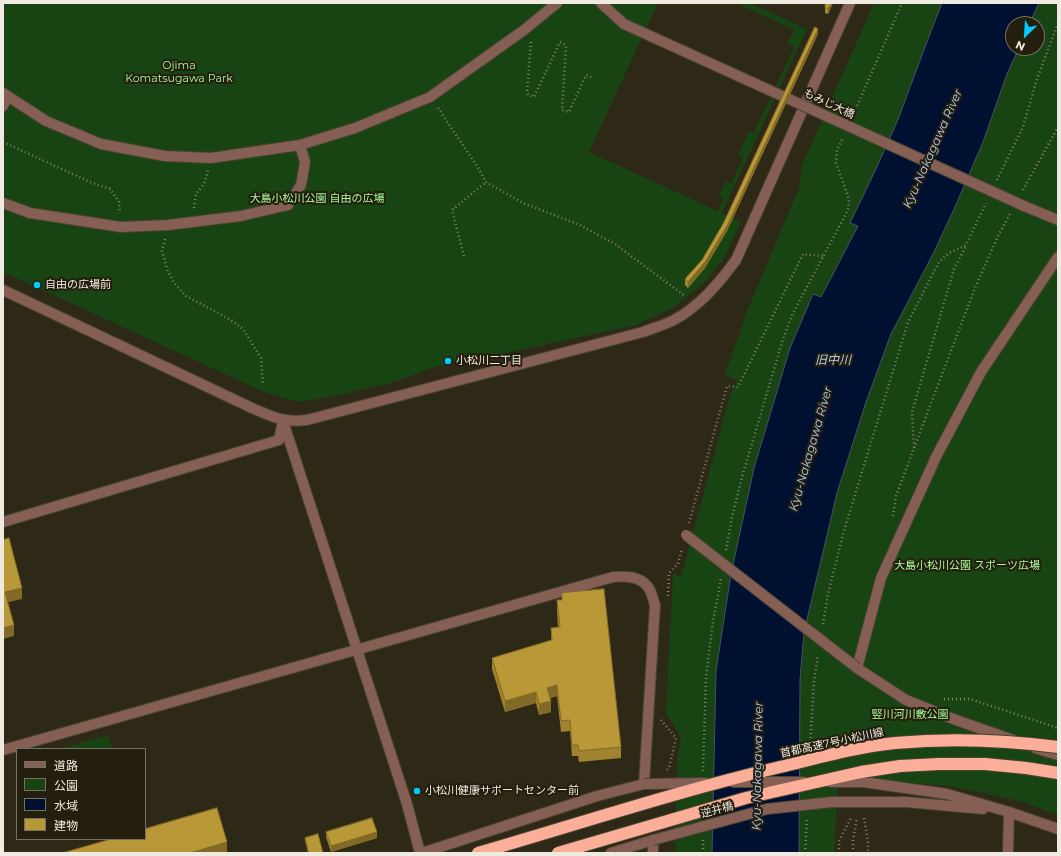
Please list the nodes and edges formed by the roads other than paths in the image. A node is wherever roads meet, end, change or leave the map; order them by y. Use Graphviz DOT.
graph roads {
  1 [pos="557,3"];
  2 [pos="601,3"];
  3 [pos="850,3"];
  4 [pos="6,94"];
  5 [pos="3,106"];
  6 [pos="300,145"];
  7 [pos="3,203"];
  8 [pos="1058,220"];
  9 [pos="1058,257"];
  10 [pos="3,290"];
  11 [pos="284,421"];
  12 [pos="3,522"];
  13 [pos="686,535"];
  14 [pos="357,649"];
  15 [pos="856,668"];
  16 [pos="1058,747"];
  17 [pos="3,750"];
  18 [pos="1058,755"];
  19 [pos="1058,773"];
  20 [pos="644,784"];
  21 [pos="1009,812"];
  22 [pos="1058,829"];
  23 [pos="653,840"];
  24 [pos="421,853"];
  25 [pos="478,853"];
  26 [pos="558,853"];
  27 [pos="611,853"];
  28 [pos="653,853"];
  29 [pos="1008,853"];
  1 -- 6 [label="street"];
  2 -- 8 [label="street, もみじ大橋, bridge"];
  3 -- 11 [label="street"];
  4 -- 5 [label="street"];
  4 -- 6 [label="street"];
  6 -- 7 [label="street"];
  9 -- 15 [label="street"];
  10 -- 11 [label="street"];
  11 -- 12 [label="street"];
  11 -- 14 [label="street"];
  13 -- 15 [label="street, bridge"];
  14 -- 17 [label="street"];
  14 -- 20 [label="street"];
  14 -- 24 [label="street"];
  15 -- 18 [label="street"];
  16 -- 25 [label="highway, 首都高速7号小松川線, bridge"];
  19 -- 26 [label="highway, bridge"];
  20 -- 21 [label="street, bridge"];
  20 -- 24 [label="street"];
  21 -- 22 [label="street"];
  21 -- 23 [label="street, 逆井橋, bridge"];
  21 -- 29 [label="street"];
  23 -- 27 [label="street, 逆井橋"];
  23 -- 28 [label="street"];
}
